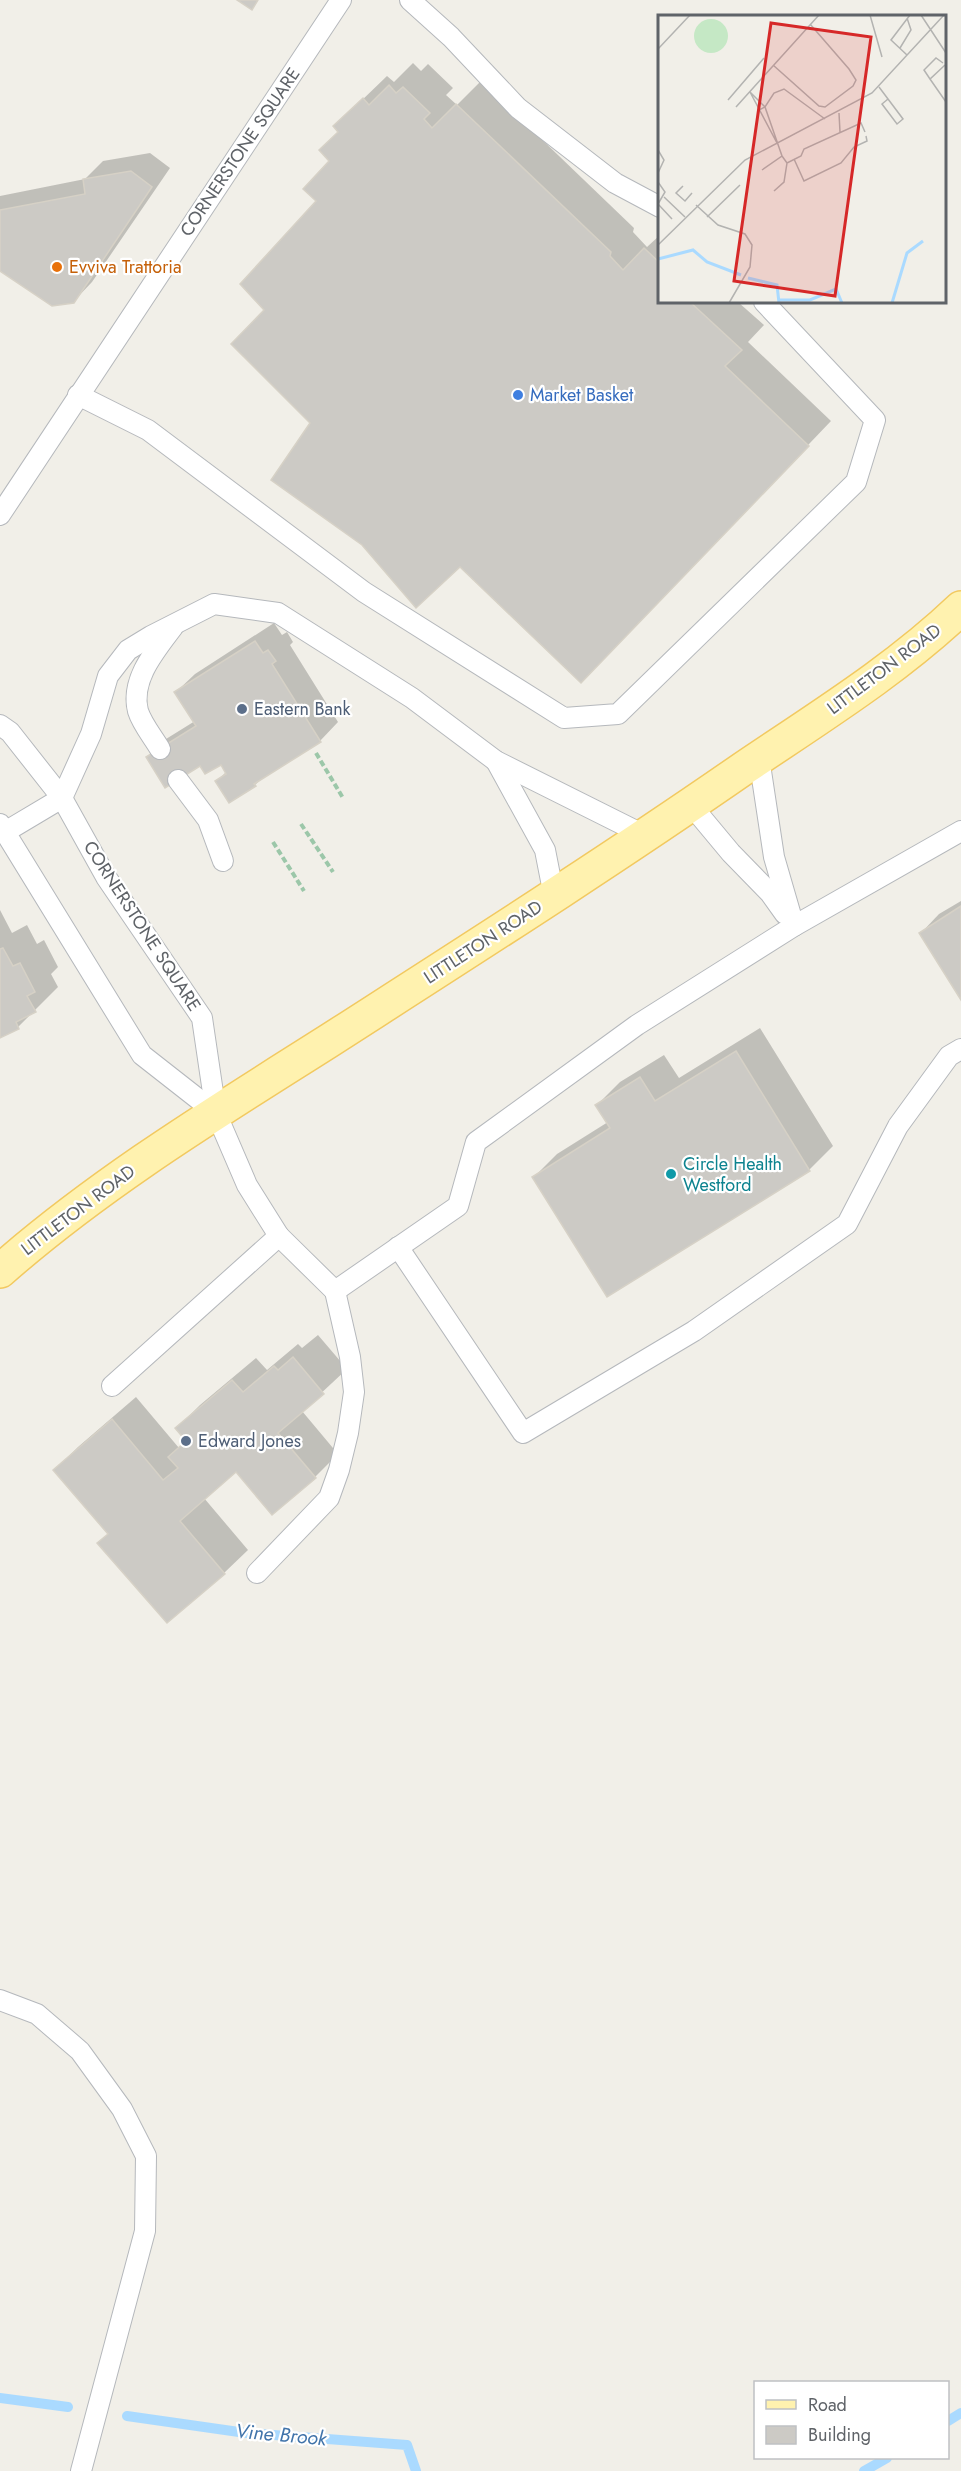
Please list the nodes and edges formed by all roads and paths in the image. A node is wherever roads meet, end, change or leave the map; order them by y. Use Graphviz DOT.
graph roads {
  1 [pos="341,0"];
  2 [pos="410,0"];
  3 [pos="658,206"];
  4 [pos="765,303"];
  5 [pos="78,395"];
  6 [pos="0,515"];
  7 [pos="961,608"];
  8 [pos="177,623"];
  9 [pos="0,725"];
  10 [pos="160,749"];
  11 [pos="316,753"];
  12 [pos="759,758"];
  13 [pos="496,761"];
  14 [pos="177,780"];
  15 [pos="63,798"];
  16 [pos="342,798"];
  17 [pos="691,805"];
  18 [pos="301,824"];
  19 [pos="3,828"];
  20 [pos="961,831"];
  21 [pos="644,835"];
  22 [pos="273,842"];
  23 [pos="223,861"];
  24 [pos="333,872"];
  25 [pos="304,891"];
  26 [pos="554,896"];
  27 [pos="794,926"];
  28 [pos="961,1049"];
  29 [pos="216,1113"];
  30 [pos="279,1236"];
  31 [pos="398,1247"];
  32 [pos="0,1271"];
  33 [pos="335,1291"];
  34 [pos="112,1386"];
  35 [pos="257,1573"];
  36 [pos="0,2000"];
  37 [pos="81,2471"];
  1 -- 5 [label="lane, CORNERSTONE SQUARE"];
  2 -- 3 [label="lane"];
  4 -- 5 [label="lane"];
  5 -- 6 [label="lane, CORNERSTONE SQUARE"];
  7 -- 12 [label="main road, LITTLETON ROAD"];
  8 -- 10 [label="lane"];
  8 -- 13 [label="lane"];
  8 -- 15 [label="lane"];
  9 -- 15 [label="lane, CORNERSTONE SQUARE"];
  11 -- 16 [label="path"];
  12 -- 17 [label="main road, LITTLETON ROAD"];
  12 -- 27 [label="lane"];
  13 -- 21 [label="lane"];
  13 -- 26 [label="lane"];
  14 -- 23 [label="lane"];
  15 -- 19 [label="lane"];
  15 -- 29 [label="lane, CORNERSTONE SQUARE"];
  17 -- 21 [label="main road, LITTLETON ROAD"];
  17 -- 27 [label="lane"];
  18 -- 24 [label="path"];
  19 -- 29 [label="lane"];
  20 -- 27 [label="lane"];
  21 -- 26 [label="main road, LITTLETON ROAD"];
  22 -- 25 [label="path"];
  26 -- 29 [label="main road, LITTLETON ROAD"];
  27 -- 31 [label="lane"];
  28 -- 31 [label="lane"];
  29 -- 30 [label="lane"];
  29 -- 32 [label="main road, LITTLETON ROAD"];
  30 -- 33 [label="lane"];
  30 -- 34 [label="lane"];
  31 -- 33 [label="lane"];
  33 -- 35 [label="lane"];
  36 -- 37 [label="lane"];
}
